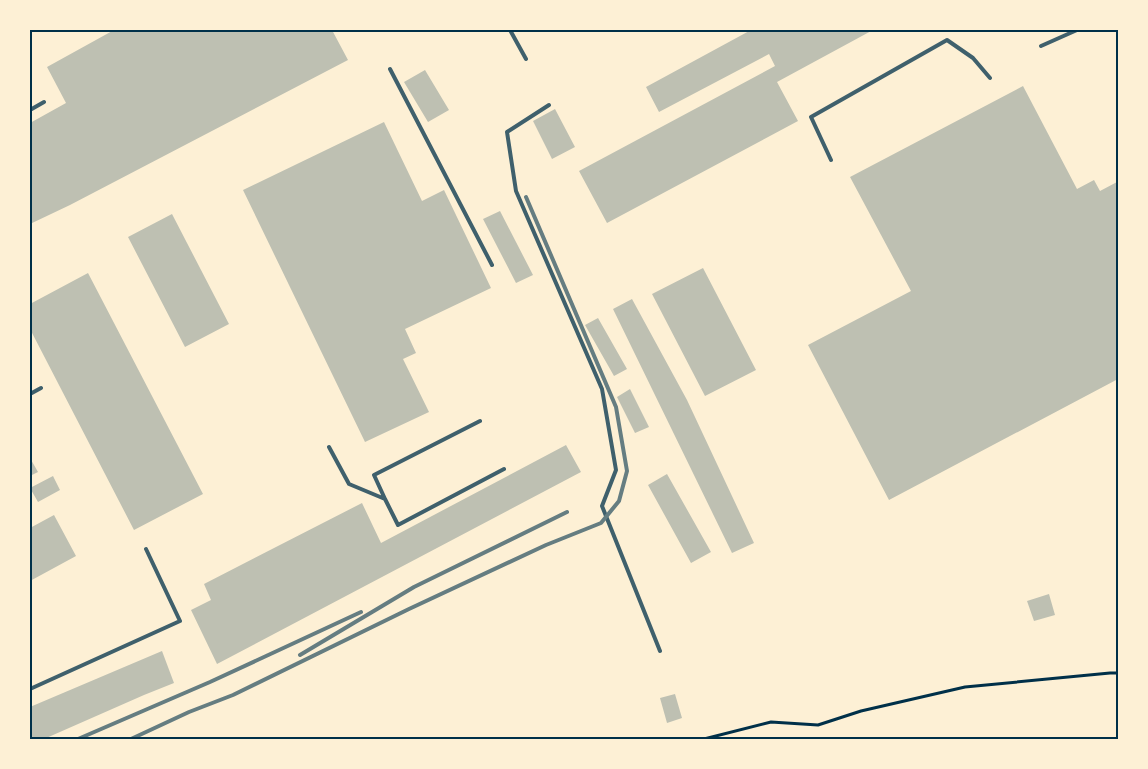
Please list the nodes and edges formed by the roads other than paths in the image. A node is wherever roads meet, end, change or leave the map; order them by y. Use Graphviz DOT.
graph roads {
  1 [pos="510,30"];
  2 [pos="1077,30"];
  3 [pos="1041,46"];
  4 [pos="526,59"];
  5 [pos="390,69"];
  6 [pos="990,78"];
  7 [pos="44,102"];
  8 [pos="549,105"];
  9 [pos="30,110"];
  10 [pos="832,160"];
  11 [pos="492,265"];
  12 [pos="42,388"];
  13 [pos="30,394"];
  14 [pos="480,421"];
  15 [pos="329,447"];
  16 [pos="504,469"];
  17 [pos="385,498"];
  18 [pos="146,549"];
  19 [pos="660,651"];
  20 [pos="30,689"];
  1 -- 4 [label="lane"];
  2 -- 3 [label="lane"];
  5 -- 11 [label="lane"];
  6 -- 10 [label="lane"];
  7 -- 9 [label="lane"];
  8 -- 19 [label="lane"];
  12 -- 13 [label="lane"];
  14 -- 17 [label="lane"];
  15 -- 17 [label="lane"];
  16 -- 17 [label="lane"];
  18 -- 20 [label="lane"];
}
